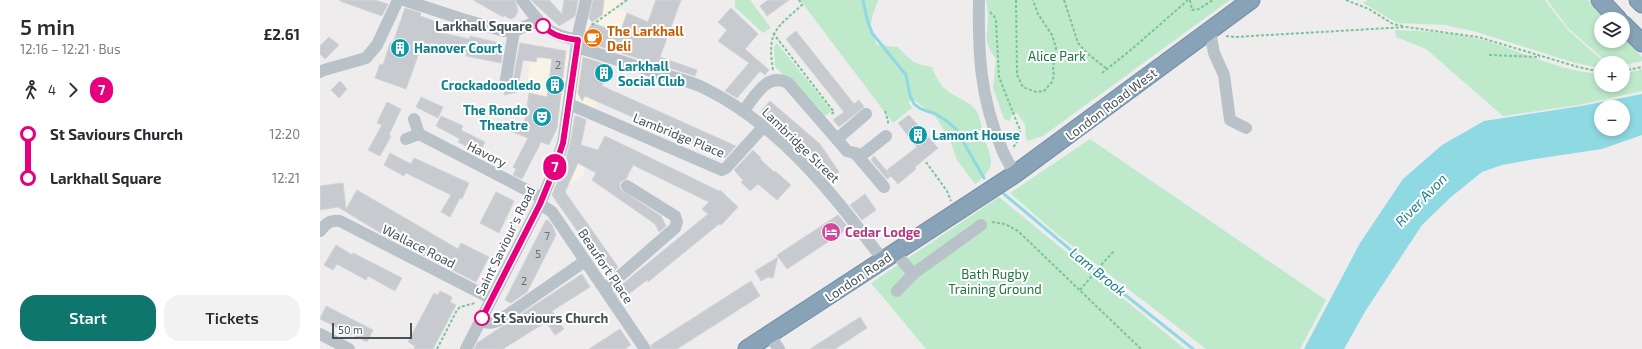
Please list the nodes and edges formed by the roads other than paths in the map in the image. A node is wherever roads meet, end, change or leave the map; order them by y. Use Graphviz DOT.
graph roads {
  1 [pos="398,0"];
  2 [pos="404,0"];
  3 [pos="522,0"];
  4 [pos="586,0"];
  5 [pos="1251,0"];
  6 [pos="1600,0"];
  7 [pos="1638,0"];
  8 [pos="979,3"];
  9 [pos="1642,4"];
  10 [pos="1611,12"];
  11 [pos="538,21"];
  12 [pos="1212,29"];
  13 [pos="514,31"];
  14 [pos="1630,31"];
  15 [pos="578,39"];
  16 [pos="1642,43"];
  17 [pos="320,72"];
  18 [pos="506,79"];
  19 [pos="569,104"];
  20 [pos="744,110"];
  21 [pos="866,114"];
  22 [pos="414,119"];
  23 [pos="764,126"];
  24 [pos="1246,128"];
  25 [pos="419,134"];
  26 [pos="886,136"];
  27 [pos="406,139"];
  28 [pos="837,139"];
  29 [pos="855,153"];
  30 [pos="1015,174"];
  31 [pos="627,186"];
  32 [pos="884,187"];
  33 [pos="541,201"];
  34 [pos="963,208"];
  35 [pos="981,225"];
  36 [pos="320,231"];
  37 [pos="889,256"];
  38 [pos="585,261"];
  39 [pos="913,274"];
  40 [pos="605,289"];
  41 [pos="897,290"];
  42 [pos="492,299"];
  43 [pos="481,321"];
  44 [pos="320,334"];
  45 [pos="774,342"];
  46 [pos="349,349"];
  47 [pos="466,349"];
  48 [pos="645,349"];
  49 [pos="747,349"];
  1 -- 17 [label="street"];
  2 -- 13 [label="street"];
  3 -- 11 [label="street"];
  4 -- 15 [label="street, Saint Saviour's Road"];
  5 -- 12 [label="highway, London Road West"];
  6 -- 10 [label="highway"];
  7 -- 9 [label="highway"];
  8 -- 30 [label="street"];
  11 -- 13 [label="street"];
  11 -- 15 [label="street"];
  12 -- 24 [label="street"];
  12 -- 30 [label="highway, London Road West"];
  13 -- 18 [label="street"];
  14 -- 16 [label="highway"];
  15 -- 19 [label="street, Saint Saviour's Road"];
  15 -- 20 [label="street"];
  19 -- 23 [label="street, Lambridge Place"];
  19 -- 33 [label="street, Saint Saviour's Road"];
  20 -- 23 [label="street, Lambridge Street"];
  20 -- 28 [label="street, Lambridge Street"];
  21 -- 28 [label="street"];
  22 -- 25 [label="street"];
  23 -- 37 [label="street, Lambridge Street"];
  25 -- 27 [label="street"];
  25 -- 33 [label="street, Havory"];
  26 -- 29 [label="street"];
  28 -- 29 [label="street"];
  29 -- 32 [label="street"];
  30 -- 34 [label="highway, London Road West"];
  31 -- 40 [label="street"];
  33 -- 38 [label="street, Beaufort Place"];
  33 -- 42 [label="street, Saint Saviour's Road"];
  34 -- 37 [label="highway, London Road"];
  35 -- 39 [label="street"];
  36 -- 42 [label="street, Wallace Road"];
  37 -- 39 [label="street, Lambridge Street"];
  37 -- 45 [label="highway, London Road"];
  38 -- 40 [label="street, Beaufort Place"];
  38 -- 43 [label="street"];
  39 -- 41 [label="street"];
  40 -- 48 [label="street, Beaufort Place"];
  42 -- 43 [label="street, Saint Saviour's Road"];
  43 -- 47 [label="street, Saint Saviour's Road"];
  44 -- 46 [label="street"];
  45 -- 49 [label="highway, London Road"];
}
